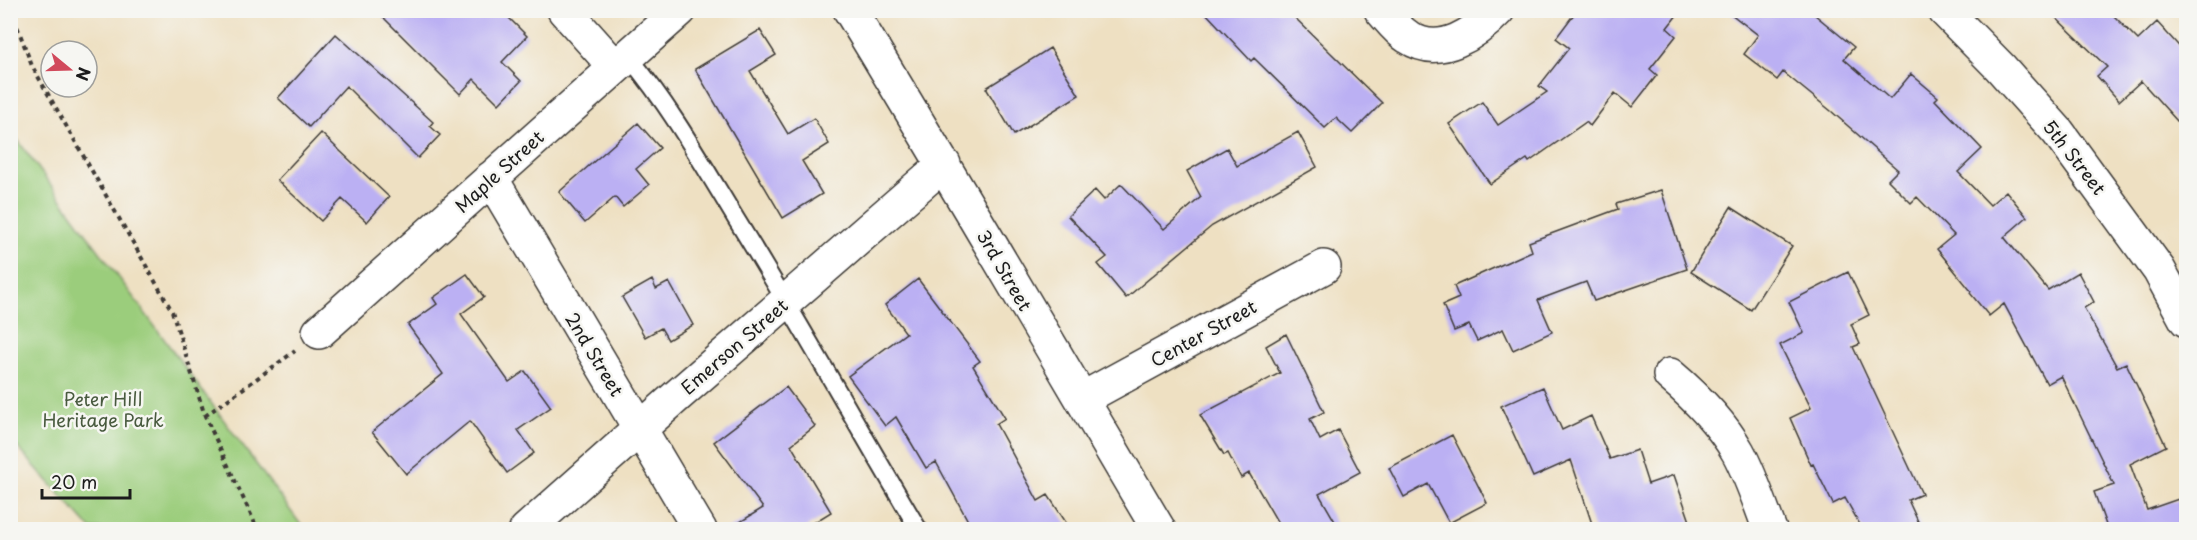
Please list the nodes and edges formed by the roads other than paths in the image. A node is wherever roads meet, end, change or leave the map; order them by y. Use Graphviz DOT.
graph roads {
  1 [pos="564,10"];
  2 [pos="680,10"];
  3 [pos="850,10"];
  4 [pos="1381,10"];
  5 [pos="1498,10"];
  6 [pos="1944,10"];
  7 [pos="621,62"];
  8 [pos="944,164"];
  9 [pos="491,178"];
  10 [pos="1324,267"];
  11 [pos="786,301"];
  12 [pos="2184,311"];
  13 [pos="319,332"];
  14 [pos="1670,375"];
  15 [pos="1082,399"];
  16 [pos="640,430"];
  17 [pos="526,530"];
  18 [pos="700,530"];
  19 [pos="919,530"];
  20 [pos="1159,530"];
  21 [pos="1770,530"];
  1 -- 7 [label="street"];
  2 -- 7 [label="street, Maple Street"];
  3 -- 8 [label="street, 3rd Street"];
  4 -- 5 [label="street"];
  6 -- 12 [label="street, 5th Street"];
  7 -- 9 [label="street, Maple Street"];
  7 -- 11 [label="lane"];
  8 -- 11 [label="street, Emerson Street"];
  8 -- 15 [label="street, 3rd Street"];
  9 -- 13 [label="street, Maple Street"];
  9 -- 16 [label="street, 2nd Street"];
  10 -- 15 [label="street, Center Street"];
  11 -- 16 [label="street, Emerson Street"];
  11 -- 19 [label="lane"];
  14 -- 21 [label="street"];
  15 -- 20 [label="street, 3rd Street"];
  16 -- 17 [label="street, Emerson Street"];
  16 -- 18 [label="street, 2nd Street"];
}
